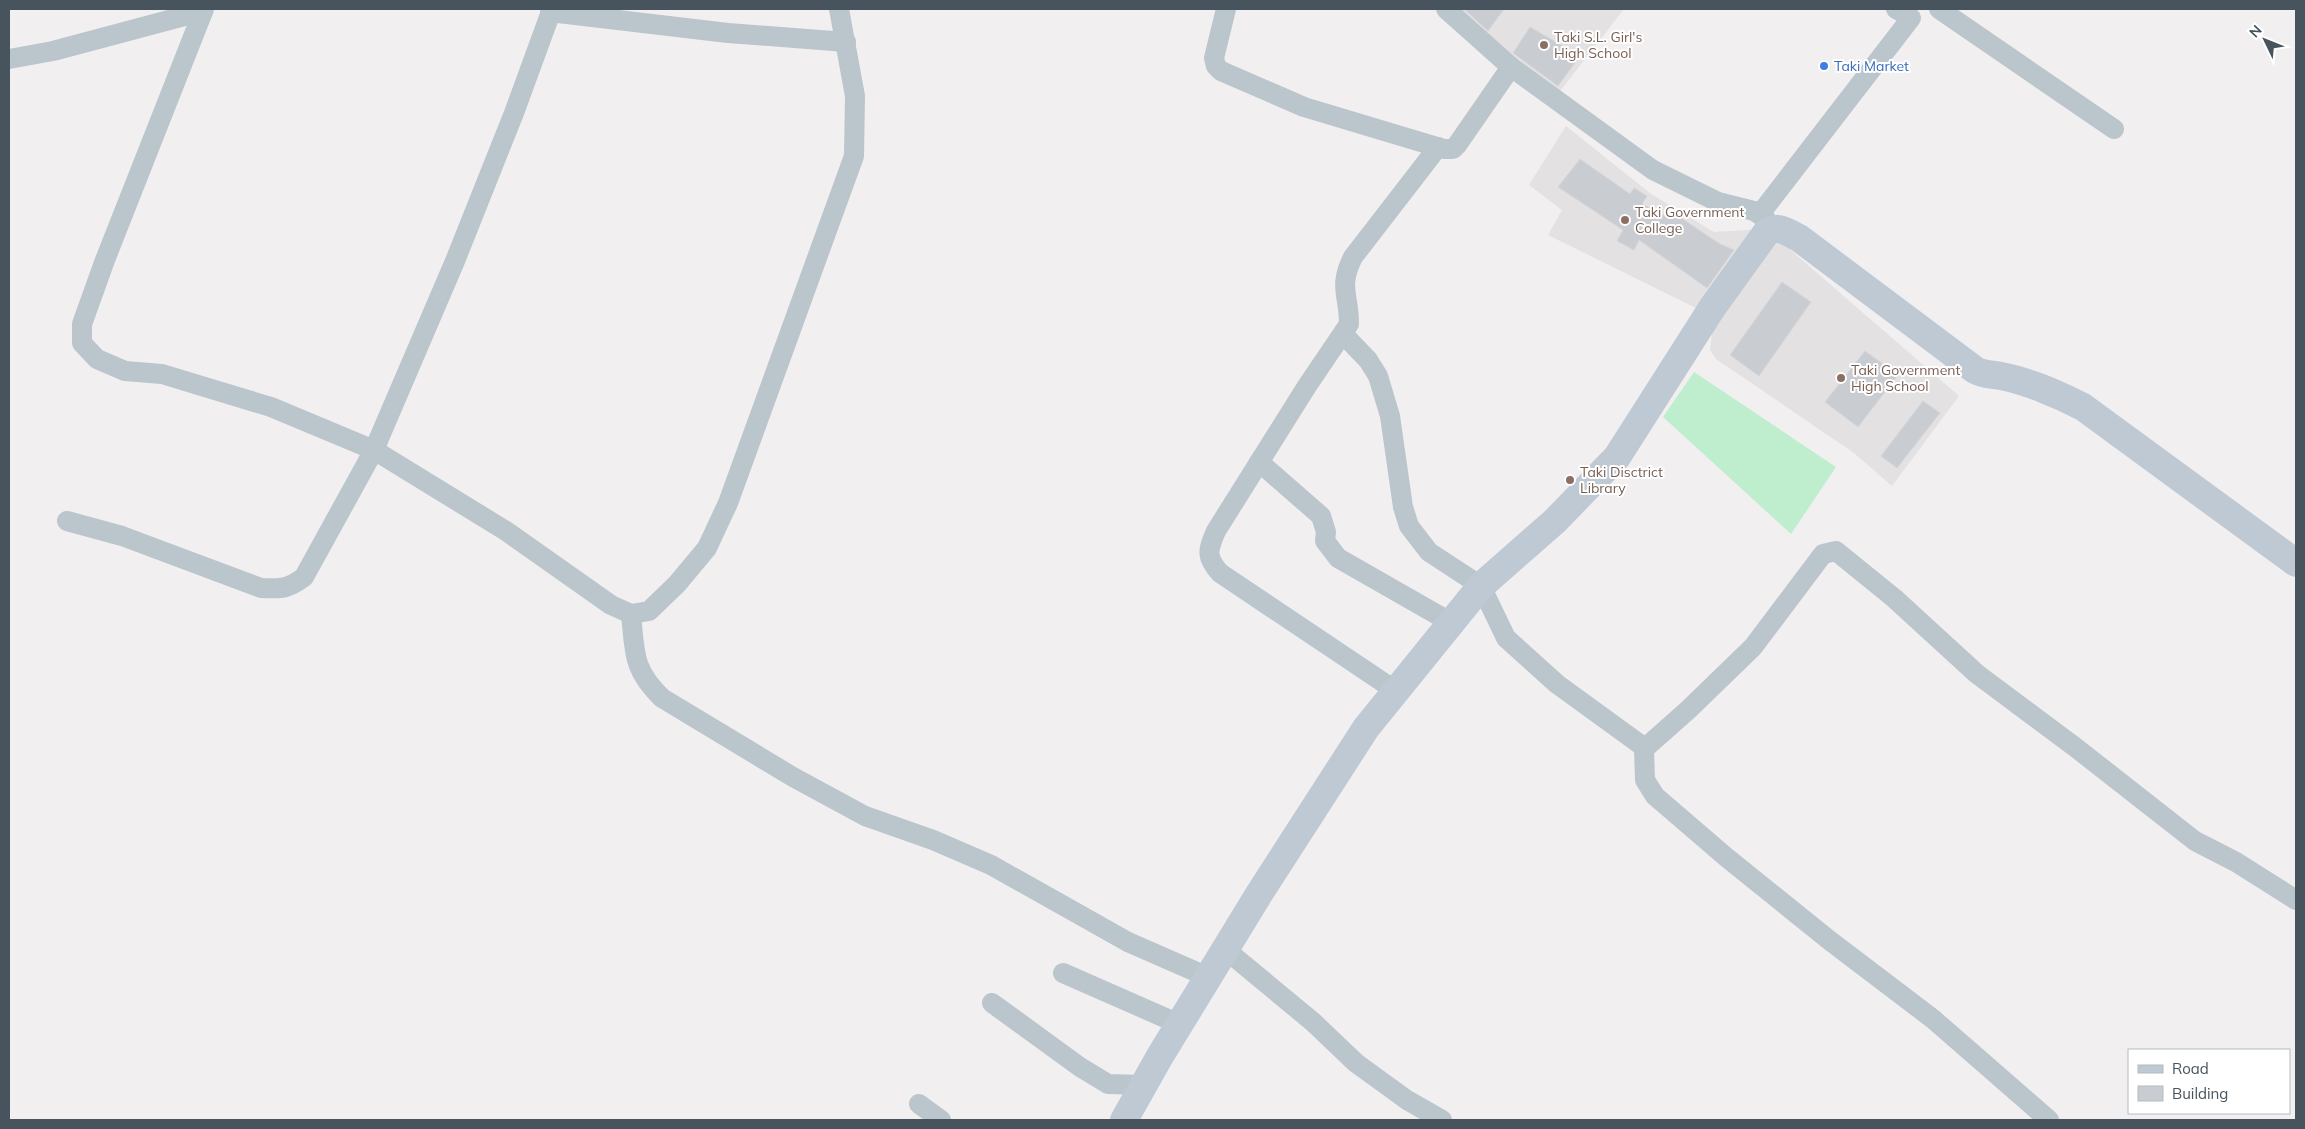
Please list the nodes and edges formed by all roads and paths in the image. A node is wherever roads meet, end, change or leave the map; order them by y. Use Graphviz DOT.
graph roads {
  1 [pos="839,9"];
  2 [pos="1226,9"];
  3 [pos="1446,9"];
  4 [pos="1939,9"];
  5 [pos="204,10"];
  6 [pos="551,11"];
  7 [pos="1909,12"];
  8 [pos="846,42"];
  9 [pos="9,59"];
  10 [pos="1511,67"];
  11 [pos="2114,129"];
  12 [pos="1438,147"];
  13 [pos="1766,221"];
  14 [pos="1344,335"];
  15 [pos="374,450"];
  16 [pos="1259,462"];
  17 [pos="67,521"];
  18 [pos="2296,563"];
  19 [pos="1481,586"];
  20 [pos="631,614"];
  21 [pos="1450,622"];
  22 [pos="1396,691"];
  23 [pos="1644,749"];
  24 [pos="2296,900"];
  25 [pos="1226,950"];
  26 [pos="1063,973"];
  27 [pos="1208,977"];
  28 [pos="992,1003"];
  29 [pos="1179,1024"];
  30 [pos="1144,1085"];
  31 [pos="919,1104"];
  32 [pos="941,1120"];
  33 [pos="1124,1120"];
  34 [pos="1442,1120"];
  35 [pos="2049,1120"];
  1 -- 8 [label="street"];
  2 -- 12 [label="street"];
  3 -- 10 [label="street"];
  4 -- 11 [label="street"];
  5 -- 9 [label="street"];
  5 -- 15 [label="street"];
  6 -- 8 [label="street"];
  6 -- 15 [label="street"];
  7 -- 13 [label="street"];
  8 -- 20 [label="street"];
  10 -- 12 [label="street"];
  10 -- 13 [label="street"];
  12 -- 14 [label="street"];
  13 -- 18 [label="street"];
  13 -- 19 [label="street"];
  14 -- 16 [label="street"];
  14 -- 19 [label="street"];
  15 -- 17 [label="street"];
  15 -- 20 [label="street"];
  16 -- 21 [label="street"];
  16 -- 22 [label="street"];
  19 -- 21 [label="street"];
  19 -- 23 [label="street"];
  20 -- 27 [label="street"];
  21 -- 22 [label="street"];
  22 -- 25 [label="street"];
  23 -- 24 [label="street"];
  23 -- 35 [label="street"];
  25 -- 27 [label="street"];
  25 -- 34 [label="street"];
  26 -- 29 [label="street"];
  27 -- 29 [label="street"];
  28 -- 30 [label="street"];
  29 -- 30 [label="street"];
  30 -- 33 [label="street"];
  31 -- 32 [label="street"];
}
